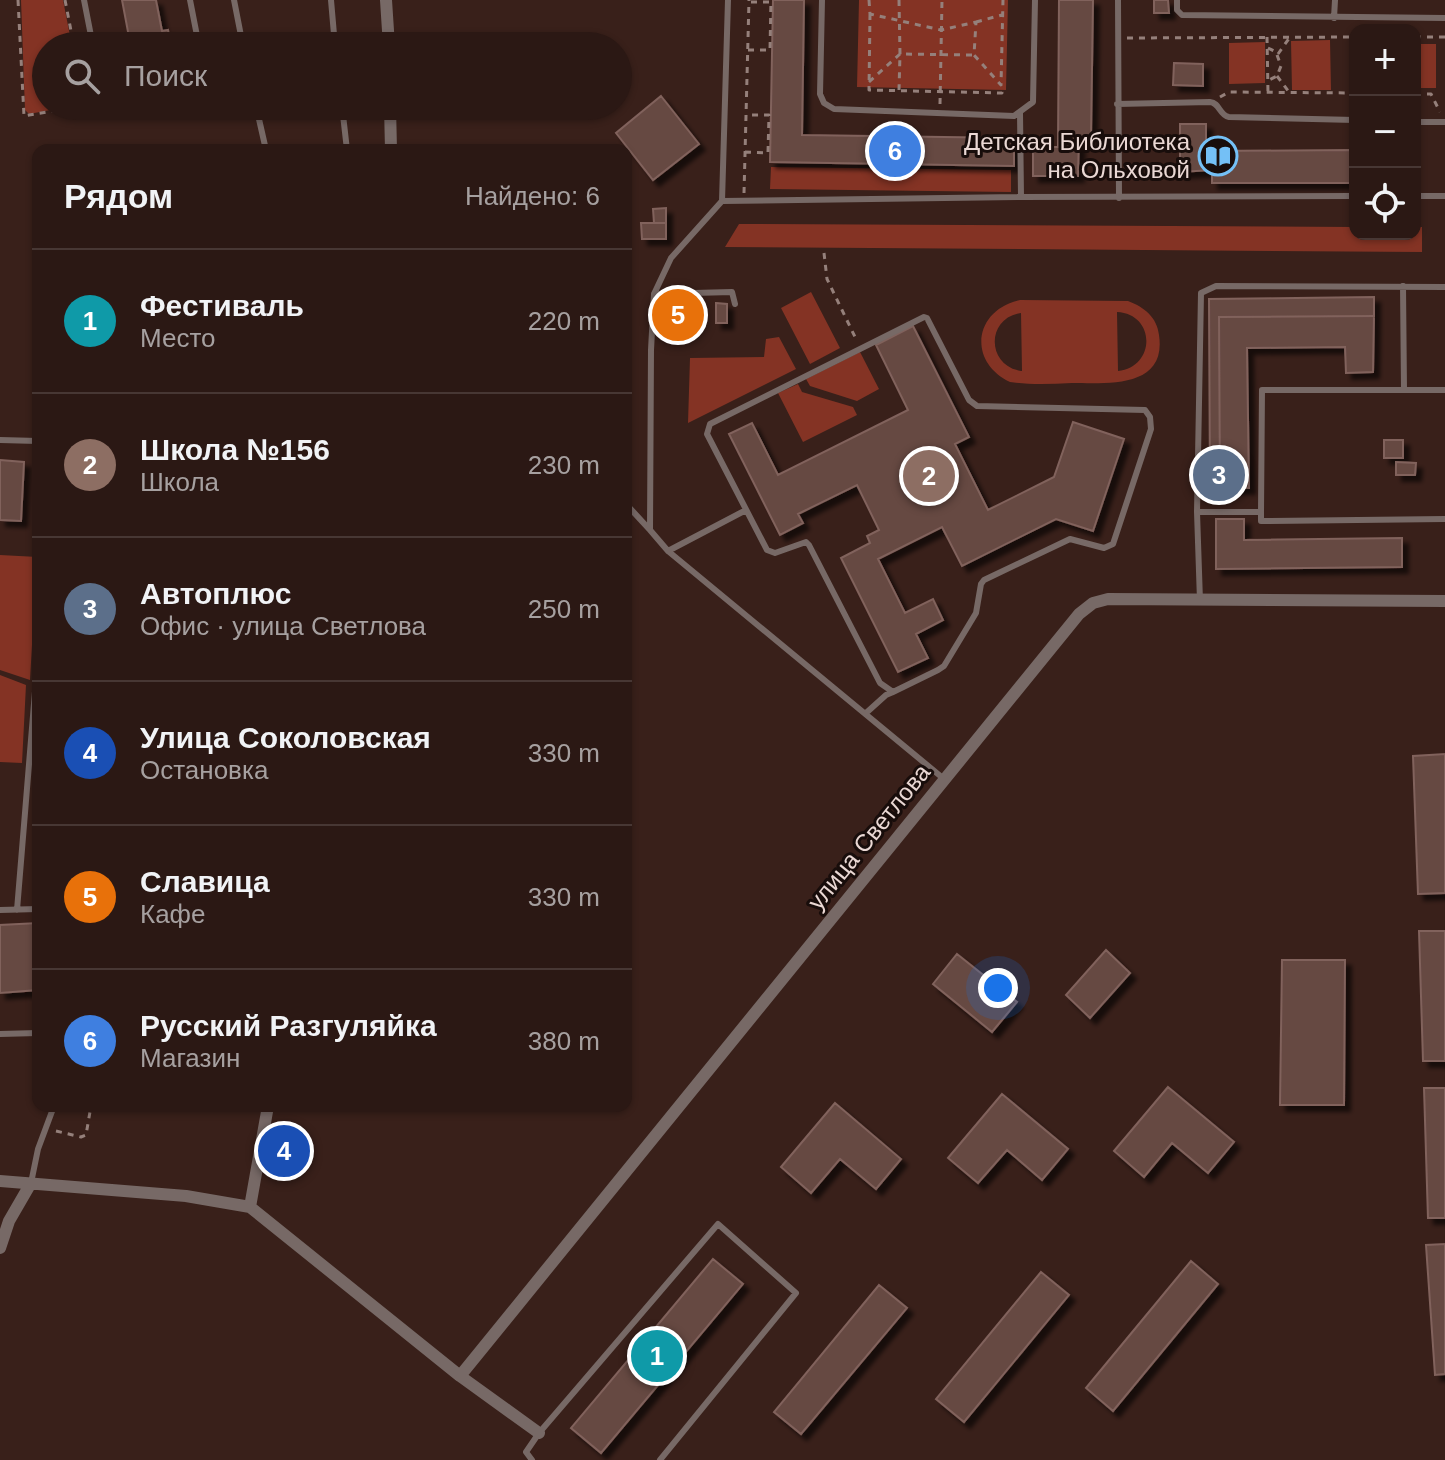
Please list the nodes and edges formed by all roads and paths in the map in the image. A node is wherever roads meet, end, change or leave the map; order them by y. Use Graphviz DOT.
graph roads {
  1 [pos="18,0"];
  2 [pos="65,0"];
  3 [pos="84,0"];
  4 [pos="190,0"];
  5 [pos="234,0"];
  6 [pos="331,0"];
  7 [pos="386,0"];
  8 [pos="728,0"];
  9 [pos="822,0"];
  10 [pos="869,0"];
  11 [pos="899,0"];
  12 [pos="942,0"];
  13 [pos="1003,0"];
  14 [pos="1035,0"];
  15 [pos="1118,0"];
  16 [pos="1177,0"];
  17 [pos="1335,0"];
  18 [pos="749,1"];
  19 [pos="771,1"];
  20 [pos="870,14"];
  21 [pos="1002,15"];
  22 [pos="1334,18"];
  23 [pos="1445,18"];
  24 [pos="899,20"];
  25 [pos="976,22"];
  26 [pos="941,30"];
  27 [pos="71,32"];
  28 [pos="90,32"];
  29 [pos="196,32"];
  30 [pos="240,32"];
  31 [pos="334,32"];
  32 [pos="388,32"];
  33 [pos="1267,37"];
  34 [pos="1290,37"];
  35 [pos="1349,37"];
  36 [pos="1421,37"];
  37 [pos="1445,37"];
  38 [pos="1117,38"];
  39 [pos="1268,48"];
  40 [pos="748,50"];
  41 [pos="900,54"];
  42 [pos="1278,54"];
  43 [pos="941,55"];
  44 [pos="974,55"];
  45 [pos="1277,76"];
  46 [pos="1268,81"];
  47 [pos="869,82"];
  48 [pos="1001,85"];
  49 [pos="899,90"];
  50 [pos="940,91"];
  51 [pos="1268,93"];
  52 [pos="1290,93"];
  53 [pos="1349,93"];
  54 [pos="1421,94"];
  55 [pos="1214,103"];
  56 [pos="1117,104"];
  57 [pos="939,113"];
  58 [pos="1020,113"];
  59 [pos="32,115"];
  60 [pos="746,115"];
  61 [pos="259,120"];
  62 [pos="344,120"];
  63 [pos="390,120"];
  64 [pos="1349,120"];
  65 [pos="1421,122"];
  66 [pos="1445,122"];
  67 [pos="265,144"];
  68 [pos="346,144"];
  69 [pos="391,144"];
  70 [pos="745,152"];
  71 [pos="1349,196"];
  72 [pos="1421,196"];
  73 [pos="1445,196"];
  74 [pos="1021,197"];
  75 [pos="1119,198"];
  76 [pos="722,201"];
  77 [pos="744,201"];
  78 [pos="824,253"];
  79 [pos="1403,286"];
  80 [pos="1445,287"];
  81 [pos="654,294"];
  82 [pos="735,304"];
  83 [pos="860,347"];
  84 [pos="1404,390"];
  85 [pos="1445,390"];
  86 [pos="0,440"];
  87 [pos="32,441"];
  88 [pos="632,510"];
  89 [pos="746,510"];
  90 [pos="1197,512"];
  91 [pos="1261,512"];
  92 [pos="1445,519"];
  93 [pos="650,530"];
  94 [pos="668,551"];
  95 [pos="1200,601"];
  96 [pos="1445,601"];
  97 [pos="893,692"];
  98 [pos="866,713"];
  99 [pos="32,728"];
  100 [pos="944,779"];
  101 [pos="32,909"];
  102 [pos="0,910"];
  103 [pos="17,910"];
  104 [pos="32,1033"];
  105 [pos="0,1034"];
  106 [pos="52,1112"];
  107 [pos="90,1112"];
  108 [pos="267,1112"];
  109 [pos="46,1128"];
  110 [pos="0,1181"];
  111 [pos="31,1183"];
  112 [pos="250,1207"];
  113 [pos="0,1248"];
  114 [pos="460,1376"];
  115 [pos="539,1433"];
  116 [pos="532,1460"];
  117 [pos="660,1460"];
  1 -- 59 [label="path"];
  2 -- 27 [label="path"];
  3 -- 28 [label="lane"];
  4 -- 29 [label="lane"];
  5 -- 30 [label="lane"];
  6 -- 31 [label="lane"];
  7 -- 32 [label="street"];
  8 -- 76 [label="lane"];
  9 -- 57 [label="lane"];
  10 -- 20 [label="path"];
  11 -- 24 [label="path"];
  12 -- 26 [label="path"];
  13 -- 21 [label="path"];
  14 -- 58 [label="lane"];
  15 -- 38 [label="lane"];
  16 -- 22 [label="lane"];
  17 -- 22 [label="lane"];
  18 -- 19 [label="path"];
  18 -- 40 [label="path"];
  19 -- 40 [label="path"];
  20 -- 24 [label="path"];
  20 -- 47 [label="path"];
  21 -- 25 [label="path"];
  21 -- 48 [label="path"];
  22 -- 23 [label="lane"];
  24 -- 26 [label="path"];
  24 -- 41 [label="path"];
  25 -- 26 [label="path"];
  25 -- 44 [label="path"];
  26 -- 43 [label="path"];
  33 -- 34 [label="path"];
  33 -- 38 [label="path"];
  33 -- 39 [label="path"];
  34 -- 35 [label="path"];
  34 -- 42 [label="path"];
  36 -- 37 [label="path"];
  38 -- 56 [label="lane"];
  39 -- 42 [label="path"];
  39 -- 46 [label="path"];
  40 -- 60 [label="path"];
  41 -- 43 [label="path"];
  41 -- 47 [label="path"];
  41 -- 49 [label="path"];
  42 -- 45 [label="path"];
  43 -- 44 [label="path"];
  43 -- 50 [label="path"];
  44 -- 48 [label="path"];
  45 -- 46 [label="path"];
  45 -- 52 [label="path"];
  46 -- 51 [label="path"];
  47 -- 49 [label="path"];
  48 -- 50 [label="path"];
  49 -- 50 [label="path"];
  50 -- 57 [label="path"];
  51 -- 52 [label="path"];
  51 -- 55 [label="path"];
  52 -- 53 [label="path"];
  54 -- 66 [label="path"];
  55 -- 56 [label="lane"];
  55 -- 64 [label="lane"];
  56 -- 75 [label="lane"];
  57 -- 58 [label="lane"];
  58 -- 74 [label="lane"];
  60 -- 70 [label="path"];
  60 -- 70 [label="path"];
  61 -- 67 [label="lane"];
  62 -- 68 [label="lane"];
  63 -- 69 [label="street"];
  65 -- 66 [label="lane"];
  70 -- 77 [label="path"];
  71 -- 75 [label="lane"];
  72 -- 73 [label="lane"];
  74 -- 75 [label="lane"];
  74 -- 77 [label="lane"];
  76 -- 77 [label="lane"];
  76 -- 81 [label="lane"];
  78 -- 83 [label="path"];
  79 -- 80 [label="lane"];
  79 -- 84 [label="lane"];
  79 -- 90 [label="lane"];
  81 -- 82 [label="lane"];
  81 -- 93 [label="lane"];
  83 -- 89 [label="lane"];
  83 -- 97 [label="lane"];
  84 -- 85 [label="lane"];
  84 -- 91 [label="lane"];
  86 -- 87 [label="lane"];
  88 -- 93 [label="lane"];
  89 -- 94 [label="lane"];
  89 -- 97 [label="lane"];
  90 -- 91 [label="lane"];
  90 -- 95 [label="lane"];
  91 -- 92 [label="lane"];
  93 -- 94 [label="lane"];
  94 -- 98 [label="lane"];
  95 -- 96 [label="street, улица Светлова"];
  95 -- 100 [label="street, улица Светлова"];
  97 -- 98 [label="lane"];
  98 -- 100 [label="lane"];
  99 -- 103 [label="lane"];
  100 -- 114 [label="street, улица Светлова"];
  101 -- 103 [label="lane"];
  102 -- 103 [label="lane"];
  104 -- 105 [label="lane"];
  106 -- 109 [label="lane"];
  107 -- 109 [label="path"];
  108 -- 112 [label="street"];
  109 -- 111 [label="lane"];
  110 -- 111 [label="street"];
  111 -- 112 [label="street"];
  111 -- 113 [label="street"];
  112 -- 114 [label="street"];
  114 -- 115 [label="street"];
  115 -- 116 [label="lane"];
  115 -- 117 [label="lane"];
}
